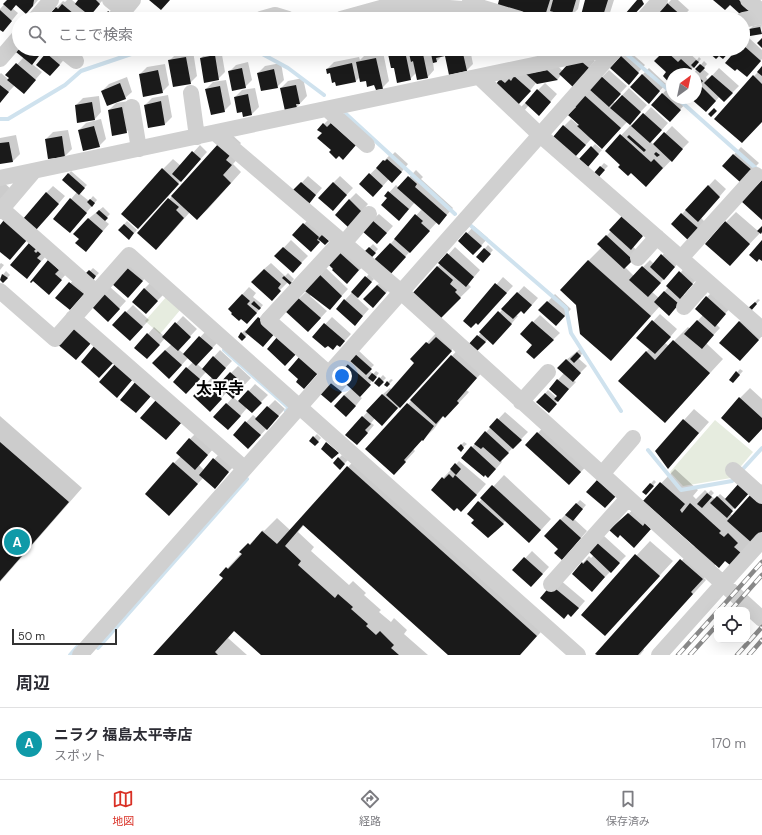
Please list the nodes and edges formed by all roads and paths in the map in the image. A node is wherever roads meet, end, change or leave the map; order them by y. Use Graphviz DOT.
graph roads {
  1 [pos="50,0"];
  2 [pos="110,0"];
  3 [pos="133,0"];
  4 [pos="465,0"];
  5 [pos="660,0"];
  6 [pos="480,7"];
  7 [pos="41,12"];
  8 [pos="369,12"];
  9 [pos="442,12"];
  10 [pos="453,12"];
  11 [pos="497,12"];
  12 [pos="649,12"];
  13 [pos="12,44"];
  14 [pos="2,53"];
  15 [pos="70,56"];
  16 [pos="577,56"];
  17 [pos="610,56"];
  18 [pos="76,61"];
  19 [pos="480,77"];
  20 [pos="191,93"];
  21 [pos="132,107"];
  22 [pos="327,109"];
  23 [pos="215,133"];
  24 [pos="540,135"];
  25 [pos="197,137"];
  26 [pos="368,144"];
  27 [pos="139,149"];
  28 [pos="34,171"];
  29 [pos="756,175"];
  30 [pos="0,178"];
  31 [pos="1,210"];
  32 [pos="369,214"];
  33 [pos="657,237"];
  34 [pos="342,242"];
  35 [pos="638,258"];
  36 [pos="681,258"];
  37 [pos="707,281"];
  38 [pos="0,291"];
  39 [pos="96,292"];
  40 [pos="400,292"];
  41 [pos="684,307"];
  42 [pos="73,318"];
  43 [pos="762,330"];
  44 [pos="548,372"];
  45 [pos="328,373"];
  46 [pos="521,402"];
  47 [pos="298,407"];
  48 [pos="633,438"];
  49 [pos="244,468"];
  50 [pos="733,470"];
  51 [pos="602,474"];
  52 [pos="762,496"];
  53 [pos="628,498"];
  54 [pos="762,540"];
  55 [pos="551,584"];
  56 [pos="723,584"];
  57 [pos="762,619"];
  58 [pos="80,655"];
  59 [pos="578,655"];
  60 [pos="659,655"];
  1 -- 7 [label="street"];
  2 -- 3 [label="street"];
  4 -- 6 [label="street"];
  5 -- 12 [label="street"];
  6 -- 10 [label="street"];
  6 -- 11 [label="street"];
  8 -- 9 [label="street"];
  13 -- 14 [label="street"];
  15 -- 18 [label="street"];
  16 -- 19 [label="street"];
  17 -- 24 [label="street"];
  19 -- 22 [label="street"];
  19 -- 24 [label="street"];
  20 -- 25 [label="street"];
  21 -- 27 [label="street"];
  22 -- 23 [label="street"];
  22 -- 26 [label="street"];
  23 -- 25 [label="street"];
  23 -- 34 [label="street"];
  24 -- 33 [label="street"];
  24 -- 40 [label="street"];
  25 -- 27 [label="street"];
  27 -- 28 [label="street"];
  28 -- 30 [label="street"];
  28 -- 31 [label="street"];
  29 -- 36 [label="street"];
  31 -- 39 [label="street"];
  32 -- 34 [label="street"];
  33 -- 35 [label="street"];
  33 -- 36 [label="street"];
  34 -- 40 [label="street"];
  34 -- 45 [label="street"];
  36 -- 37 [label="street"];
  37 -- 41 [label="street"];
  37 -- 43 [label="street"];
  38 -- 42 [label="street"];
  39 -- 42 [label="street"];
  39 -- 47 [label="street"];
  40 -- 45 [label="street"];
  40 -- 46 [label="street"];
  42 -- 49 [label="street"];
  44 -- 46 [label="street"];
  45 -- 47 [label="street"];
  46 -- 51 [label="street"];
  47 -- 49 [label="street"];
  47 -- 59 [label="street"];
  48 -- 51 [label="street"];
  49 -- 58 [label="street"];
  50 -- 52 [label="street"];
  51 -- 53 [label="street"];
  53 -- 55 [label="street"];
  53 -- 56 [label="street"];
  54 -- 56 [label="street"];
  56 -- 57 [label="street"];
  56 -- 60 [label="street"];
}
